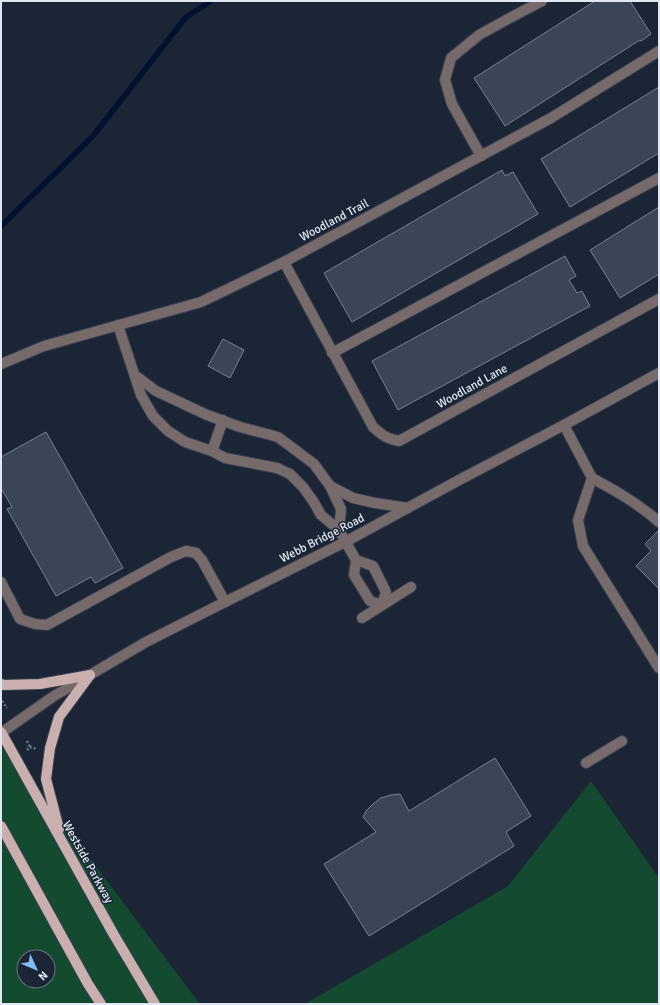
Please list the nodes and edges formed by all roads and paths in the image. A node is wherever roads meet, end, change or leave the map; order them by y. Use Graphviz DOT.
graph roads {
  1 [pos="542,1"];
  2 [pos="659,51"];
  3 [pos="481,156"];
  4 [pos="659,178"];
  5 [pos="284,262"];
  6 [pos="659,299"];
  7 [pos="118,325"];
  8 [pos="332,353"];
  9 [pos="1,364"];
  10 [pos="659,373"];
  11 [pos="136,376"];
  12 [pos="222,420"];
  13 [pos="564,425"];
  14 [pos="212,451"];
  15 [pos="592,478"];
  16 [pos="330,486"];
  17 [pos="408,508"];
  18 [pos="659,522"];
  19 [pos="339,530"];
  20 [pos="346,542"];
  21 [pos="356,560"];
  22 [pos="1,582"];
  23 [pos="411,587"];
  24 [pos="225,602"];
  25 [pos="382,605"];
  26 [pos="362,618"];
  27 [pos="659,668"];
  28 [pos="90,675"];
  29 [pos="1,684"];
  30 [pos="1,702"];
  31 [pos="7,708"];
  32 [pos="1,733"];
  33 [pos="622,741"];
  34 [pos="27,742"];
  35 [pos="30,747"];
  36 [pos="586,763"];
  37 [pos="1,826"];
  38 [pos="5,839"];
  39 [pos="63,844"];
  40 [pos="101,1004"];
  41 [pos="155,1004"];
  1 -- 3 [label="street"];
  2 -- 3 [label="street, Woodland Trail"];
  3 -- 5 [label="street, Woodland Trail"];
  4 -- 8 [label="street"];
  5 -- 7 [label="street, Woodland Trail"];
  5 -- 8 [label="street, Woodland Lane"];
  6 -- 8 [label="street, Woodland Lane"];
  7 -- 9 [label="street, Woodland Trail"];
  7 -- 11 [label="street"];
  10 -- 13 [label="street, Webb Bridge Road"];
  11 -- 12 [label="street"];
  11 -- 14 [label="street"];
  12 -- 14 [label="street"];
  12 -- 16 [label="street"];
  13 -- 15 [label="street"];
  13 -- 17 [label="street, Webb Bridge Road"];
  14 -- 19 [label="street"];
  15 -- 18 [label="street"];
  15 -- 27 [label="street"];
  16 -- 17 [label="street"];
  16 -- 19 [label="street"];
  17 -- 20 [label="street, Webb Bridge Road"];
  19 -- 20 [label="street"];
  20 -- 21 [label="street"];
  20 -- 24 [label="street, Webb Bridge Road"];
  21 -- 25 [label="street"];
  21 -- 25 [label="street"];
  22 -- 24 [label="street"];
  23 -- 25 [label="street"];
  24 -- 28 [label="street, Webb Bridge Road"];
  25 -- 26 [label="street"];
  28 -- 29 [label="main road"];
  28 -- 32 [label="street, Webb Bridge Road"];
  28 -- 39 [label="main road"];
  30 -- 31 [label="path"];
  32 -- 39 [label="main road, Westside Parkway"];
  33 -- 36 [label="street"];
  34 -- 35 [label="path"];
  37 -- 38 [label="main road"];
  38 -- 40 [label="main road"];
  39 -- 41 [label="main road, Westside Parkway"];
}
